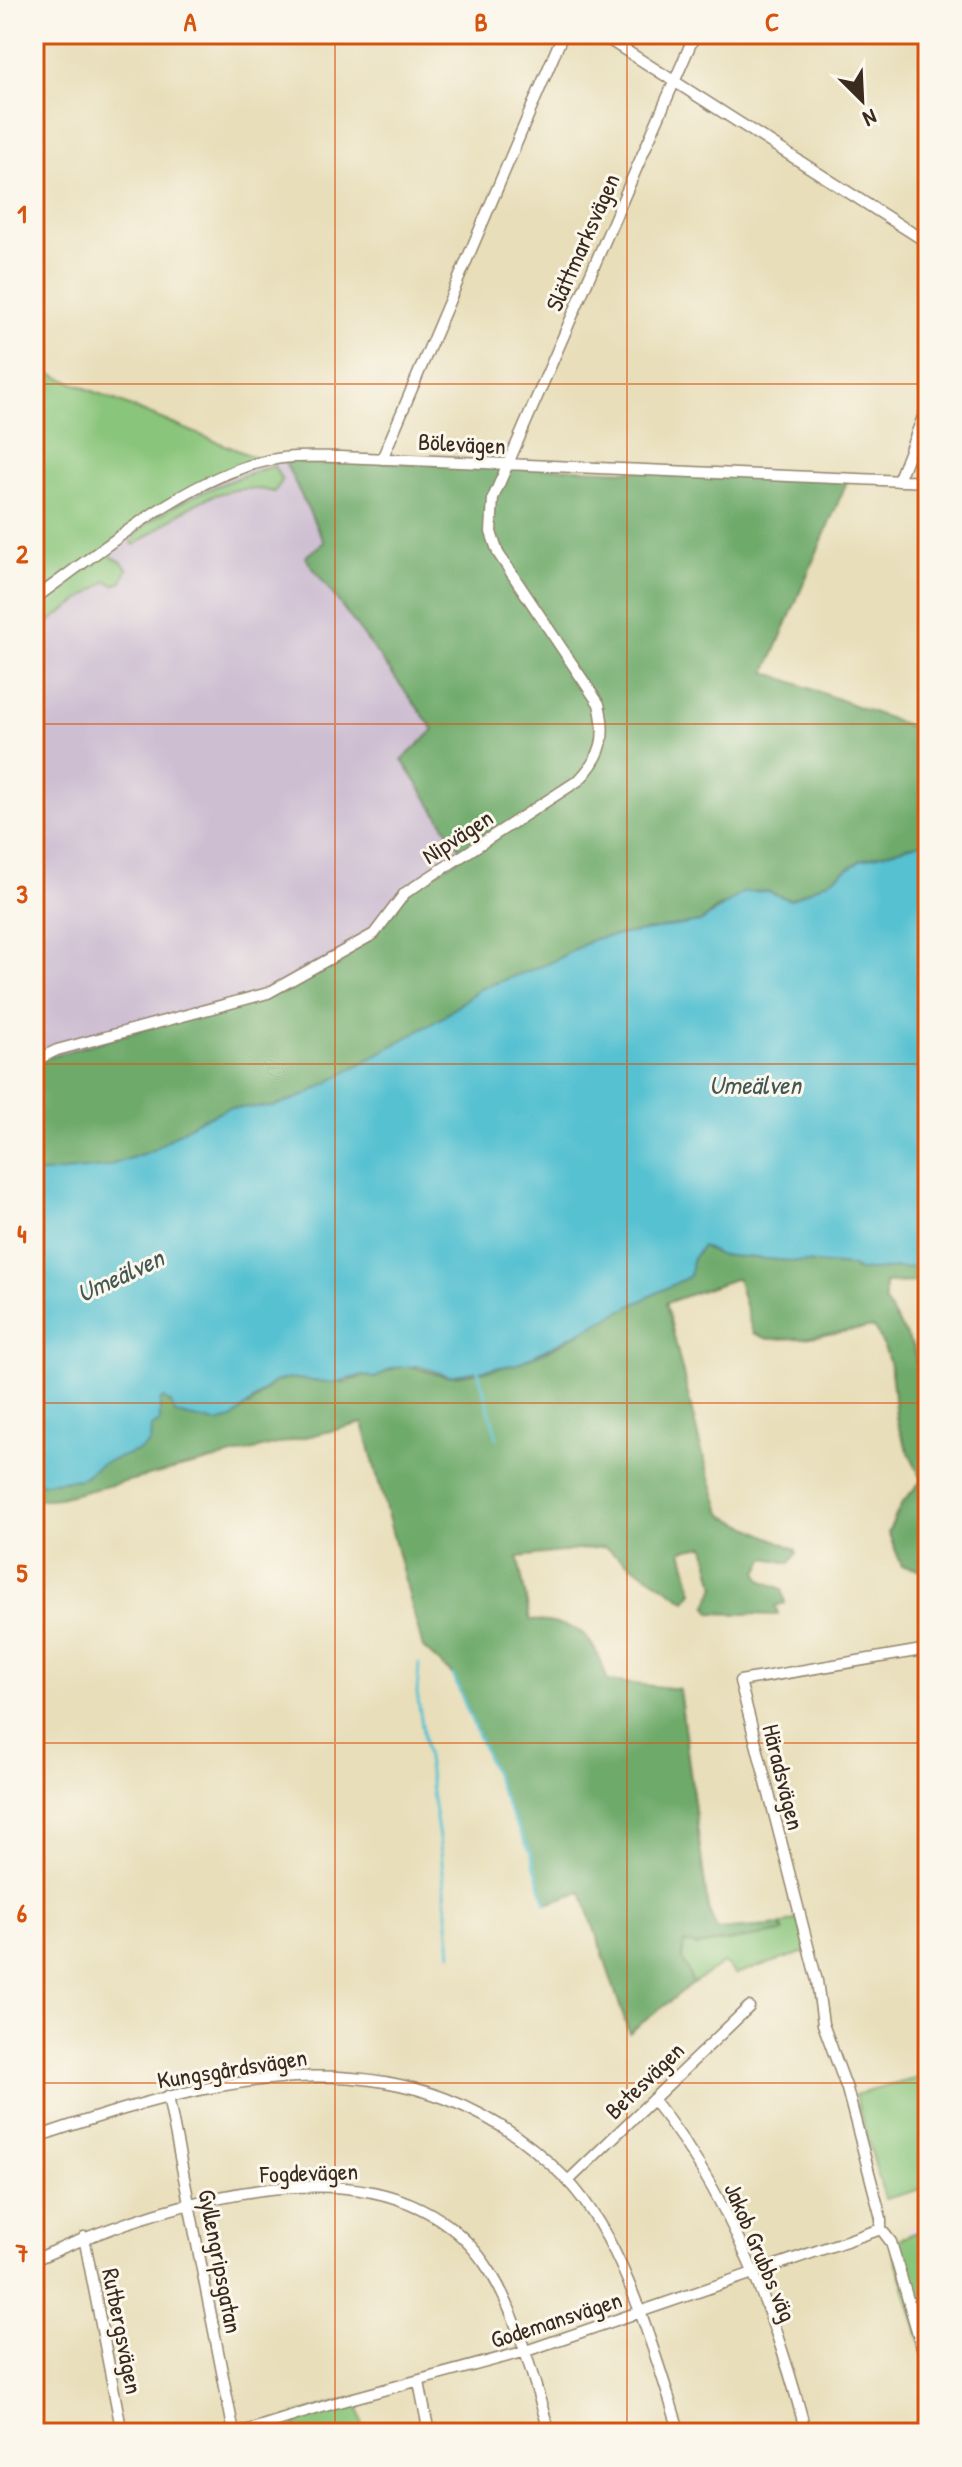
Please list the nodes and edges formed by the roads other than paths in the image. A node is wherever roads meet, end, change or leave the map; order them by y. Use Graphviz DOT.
graph roads {
  1 [pos="563,34"];
  2 [pos="600,34"];
  3 [pos="695,34"];
  4 [pos="674,81"];
  5 [pos="928,243"];
  6 [pos="928,404"];
  7 [pos="382,459"];
  8 [pos="505,465"];
  9 [pos="898,481"];
  10 [pos="928,482"];
  11 [pos="34,599"];
  12 [pos="34,1061"];
  13 [pos="928,1649"];
  14 [pos="749,2007"];
  15 [pos="168,2096"];
  16 [pos="653,2100"];
  17 [pos="34,2138"];
  18 [pos="568,2181"];
  19 [pos="190,2205"];
  20 [pos="881,2229"];
  21 [pos="84,2237"];
  22 [pos="34,2260"];
  23 [pos="751,2275"];
  24 [pos="641,2311"];
  25 [pos="523,2352"];
  26 [pos="928,2368"];
  27 [pos="419,2382"];
  28 [pos="122,2433"];
  29 [pos="237,2433"];
  30 [pos="429,2433"];
  31 [pos="550,2433"];
  32 [pos="680,2433"];
  33 [pos="806,2433"];
  1 -- 7 [label="street"];
  2 -- 4 [label="street"];
  3 -- 4 [label="street, Slättmarksvägen"];
  4 -- 5 [label="street"];
  4 -- 8 [label="street, Slättmarksvägen"];
  6 -- 9 [label="street"];
  7 -- 8 [label="street, Bölevägen"];
  7 -- 11 [label="street, Bölevägen"];
  8 -- 9 [label="street, Bölevägen"];
  8 -- 12 [label="street, Nipvägen"];
  9 -- 10 [label="street, Bölevägen"];
  13 -- 20 [label="street, Häradsvägen"];
  14 -- 16 [label="street, Betesvägen"];
  15 -- 17 [label="street, Kungsgårdsvägen"];
  15 -- 18 [label="street, Kungsgårdsvägen"];
  15 -- 19 [label="street, Gyllengripsgatan"];
  16 -- 18 [label="street, Betesvägen"];
  16 -- 23 [label="street, Jakob Grubbs väg"];
  18 -- 24 [label="street, Kungsgårdsvägen"];
  19 -- 21 [label="street, Fogdevägen"];
  19 -- 25 [label="street, Fogdevägen"];
  19 -- 29 [label="street, Gyllengripsgatan"];
  20 -- 23 [label="street, Godemansvägen"];
  20 -- 26 [label="street"];
  21 -- 22 [label="street, Fogdevägen"];
  21 -- 28 [label="street, Rutbergsvägen"];
  23 -- 24 [label="street, Godemansvägen"];
  23 -- 33 [label="street, Jakob Grubbs väg"];
  24 -- 25 [label="street, Godemansvägen"];
  24 -- 32 [label="street, Kungsgårdsvägen"];
  25 -- 27 [label="street, Godemansvägen"];
  25 -- 31 [label="street, Fogdevägen"];
  27 -- 29 [label="street, Godemansvägen"];
  27 -- 30 [label="street"];
}
